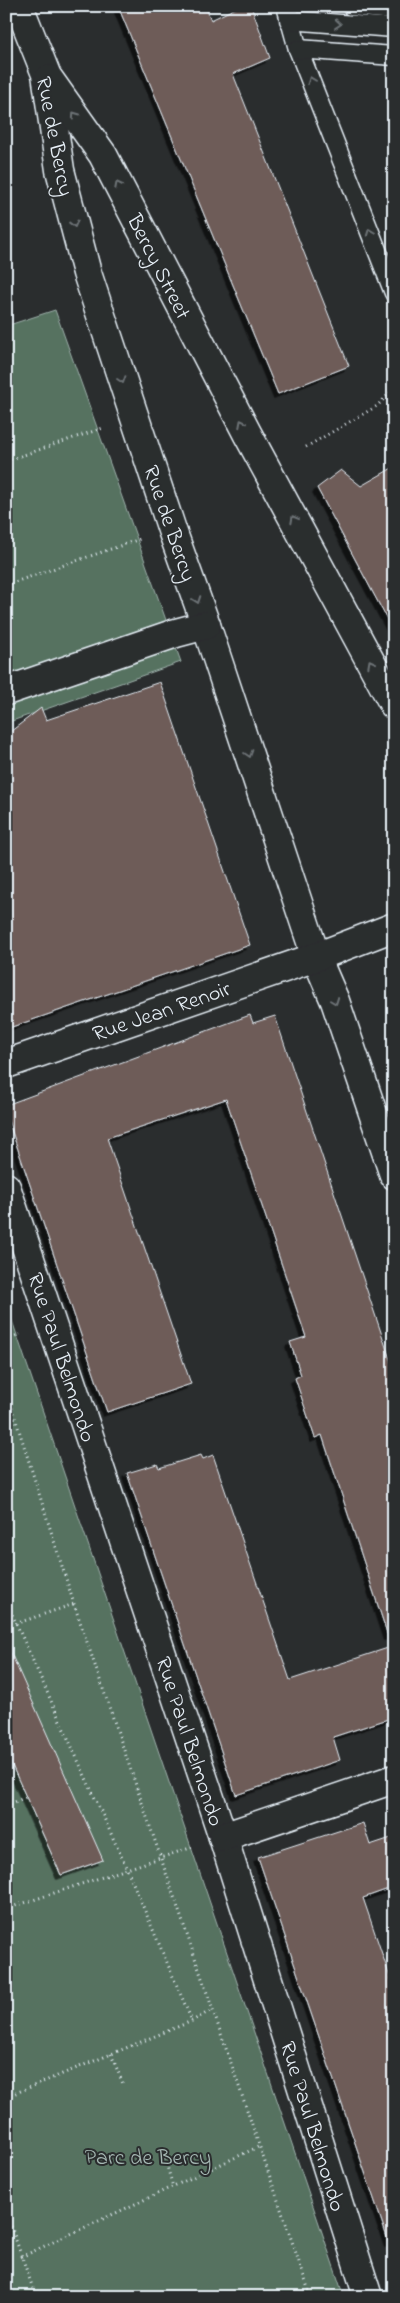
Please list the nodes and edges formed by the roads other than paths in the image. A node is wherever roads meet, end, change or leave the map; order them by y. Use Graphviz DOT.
graph roads {
  1 [pos="19,6"];
  2 [pos="351,6"];
  3 [pos="394,10"];
  4 [pos="288,13"];
  5 [pos="394,28"];
  6 [pos="298,49"];
  7 [pos="394,56"];
  8 [pos="46,74"];
  9 [pos="394,294"];
  10 [pos="206,625"];
  11 [pos="6,691"];
  12 [pos="394,705"];
  13 [pos="394,927"];
  14 [pos="316,957"];
  15 [pos="6,1064"];
  16 [pos="394,1176"];
  17 [pos="6,1187"];
  18 [pos="394,1779"];
  19 [pos="223,1837"];
  20 [pos="368,2297"];
  1 -- 8 [label="street, Rue de Bercy"];
  2 -- 3 [label="lane"];
  4 -- 5 [label="lane, one-way"];
  4 -- 6 [label="lane"];
  6 -- 7 [label="lane"];
  9 -- 6 [label="lane, one-way"];
  8 -- 10 [label="street, Rue de Bercy, one-way"];
  12 -- 8 [label="street, Bercy Street, one-way"];
  10 -- 11 [label="street"];
  10 -- 14 [label="street, Rue de Bercy, one-way"];
  13 -- 14 [label="street"];
  14 -- 15 [label="street, Rue Jean Renoir"];
  14 -- 16 [label="street, Rue de Bercy, one-way"];
  17 -- 19 [label="street, Rue Paul Belmondo"];
  18 -- 19 [label="street"];
  19 -- 20 [label="street, Rue Paul Belmondo"];
}
